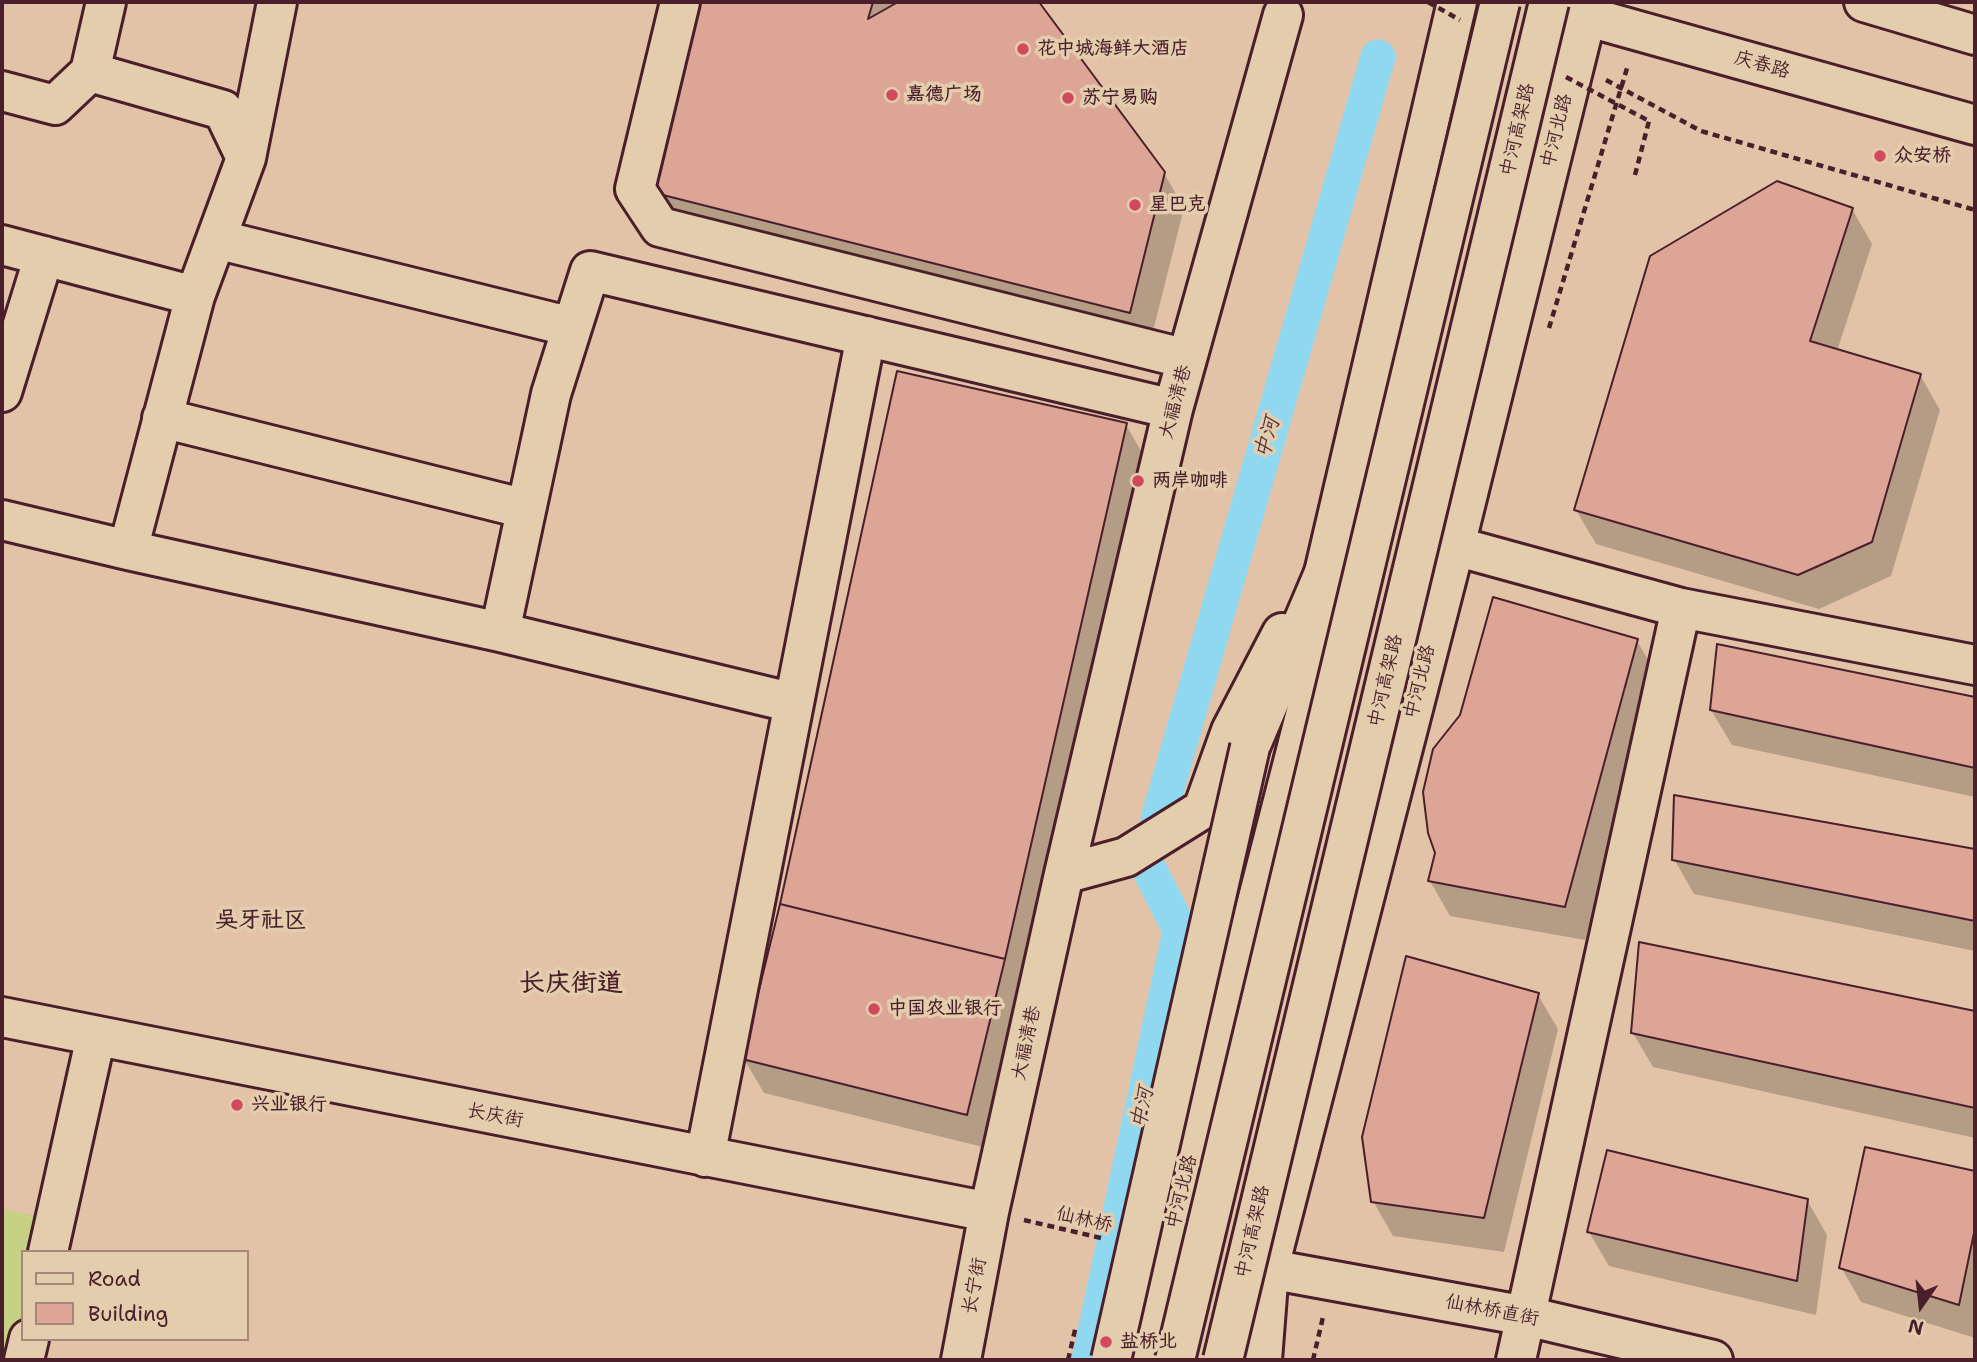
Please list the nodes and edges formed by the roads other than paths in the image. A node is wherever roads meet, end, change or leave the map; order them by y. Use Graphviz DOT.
graph roads {
  1 [pos="106,2"];
  2 [pos="276,2"];
  3 [pos="680,2"];
  4 [pos="1457,2"];
  5 [pos="1500,2"];
  6 [pos="1550,2"];
  7 [pos="1864,2"];
  8 [pos="1588,9"];
  9 [pos="1283,15"];
  10 [pos="1975,35"];
  11 [pos="90,72"];
  12 [pos="2,91"];
  13 [pos="1975,125"];
  14 [pos="246,158"];
  15 [pos="216,239"];
  16 [pos="2,245"];
  17 [pos="44,256"];
  18 [pos="195,296"];
  19 [pos="572,327"];
  20 [pos="866,336"];
  21 [pos="1187,359"];
  22 [pos="2,392"];
  23 [pos="1173,409"];
  24 [pos="162,418"];
  25 [pos="526,509"];
  26 [pos="2,520"];
  27 [pos="1333,534"];
  28 [pos="1455,546"];
  29 [pos="128,550"];
  30 [pos="1324,573"];
  31 [pos="1681,608"];
  32 [pos="500,632"];
  33 [pos="1975,665"];
  34 [pos="794,703"];
  35 [pos="1064,874"];
  36 [pos="2,1017"];
  37 [pos="96,1036"];
  38 [pos="705,1157"];
  39 [pos="989,1212"];
  40 [pos="48,1250"];
  41 [pos="1269,1269"];
  42 [pos="1526,1316"];
  43 [pos="29,1341"];
  44 [pos="24,1360"];
  45 [pos="961,1360"];
  46 [pos="1111,1360"];
  47 [pos="1143,1360"];
  48 [pos="1175,1360"];
  49 [pos="1223,1360"];
  50 [pos="1245,1360"];
  51 [pos="1262,1360"];
  52 [pos="1516,1360"];
  53 [pos="1713,1360"];
  1 -- 11 [label="main road"];
  2 -- 14 [label="main road"];
  3 -- 21 [label="main road"];
  4 -- 27 [label="main road, 中河北路"];
  5 -- 48 [label="main road, bridge"];
  6 -- 8 [label="main road, 庆春路"];
  6 -- 49 [label="main road, 中河高架路, bridge"];
  7 -- 10 [label="main road"];
  8 -- 13 [label="main road, 庆春路"];
  8 -- 28 [label="main road, 中河北路"];
  9 -- 21 [label="main road, 大福清巷"];
  11 -- 12 [label="main road"];
  11 -- 14 [label="main road"];
  14 -- 15 [label="main road"];
  15 -- 18 [label="main road"];
  15 -- 19 [label="main road"];
  16 -- 17 [label="main road"];
  17 -- 18 [label="main road"];
  17 -- 22 [label="main road"];
  18 -- 24 [label="main road"];
  19 -- 20 [label="main road"];
  19 -- 25 [label="main road"];
  20 -- 23 [label="main road"];
  20 -- 34 [label="main road"];
  21 -- 23 [label="main road, 大福清巷"];
  23 -- 35 [label="main road, 大福清巷"];
  24 -- 25 [label="main road"];
  24 -- 29 [label="main road"];
  25 -- 32 [label="main road"];
  26 -- 29 [label="main road"];
  27 -- 30 [label="main road, 中河北路"];
  27 -- 35 [label="main road"];
  28 -- 31 [label="main road"];
  28 -- 41 [label="main road, 中河北路"];
  29 -- 32 [label="main road"];
  30 -- 46 [label="main road, bridge"];
  30 -- 47 [label="main road, 中河北路"];
  31 -- 33 [label="main road"];
  31 -- 42 [label="main road"];
  32 -- 34 [label="main road"];
  34 -- 38 [label="main road"];
  35 -- 39 [label="main road, 大福清巷"];
  36 -- 37 [label="main road, 长庆街"];
  37 -- 38 [label="main road, 长庆街"];
  37 -- 40 [label="main road"];
  38 -- 39 [label="main road, 长庆街"];
  39 -- 45 [label="main road, 长宁街"];
  41 -- 42 [label="main road, 仙林桥直街"];
  41 -- 50 [label="main road, 中河北路"];
  41 -- 51 [label="main road"];
  42 -- 52 [label="main road"];
  42 -- 53 [label="main road, 仙林桥直街"];
  43 -- 44 [label="main road"];
}
